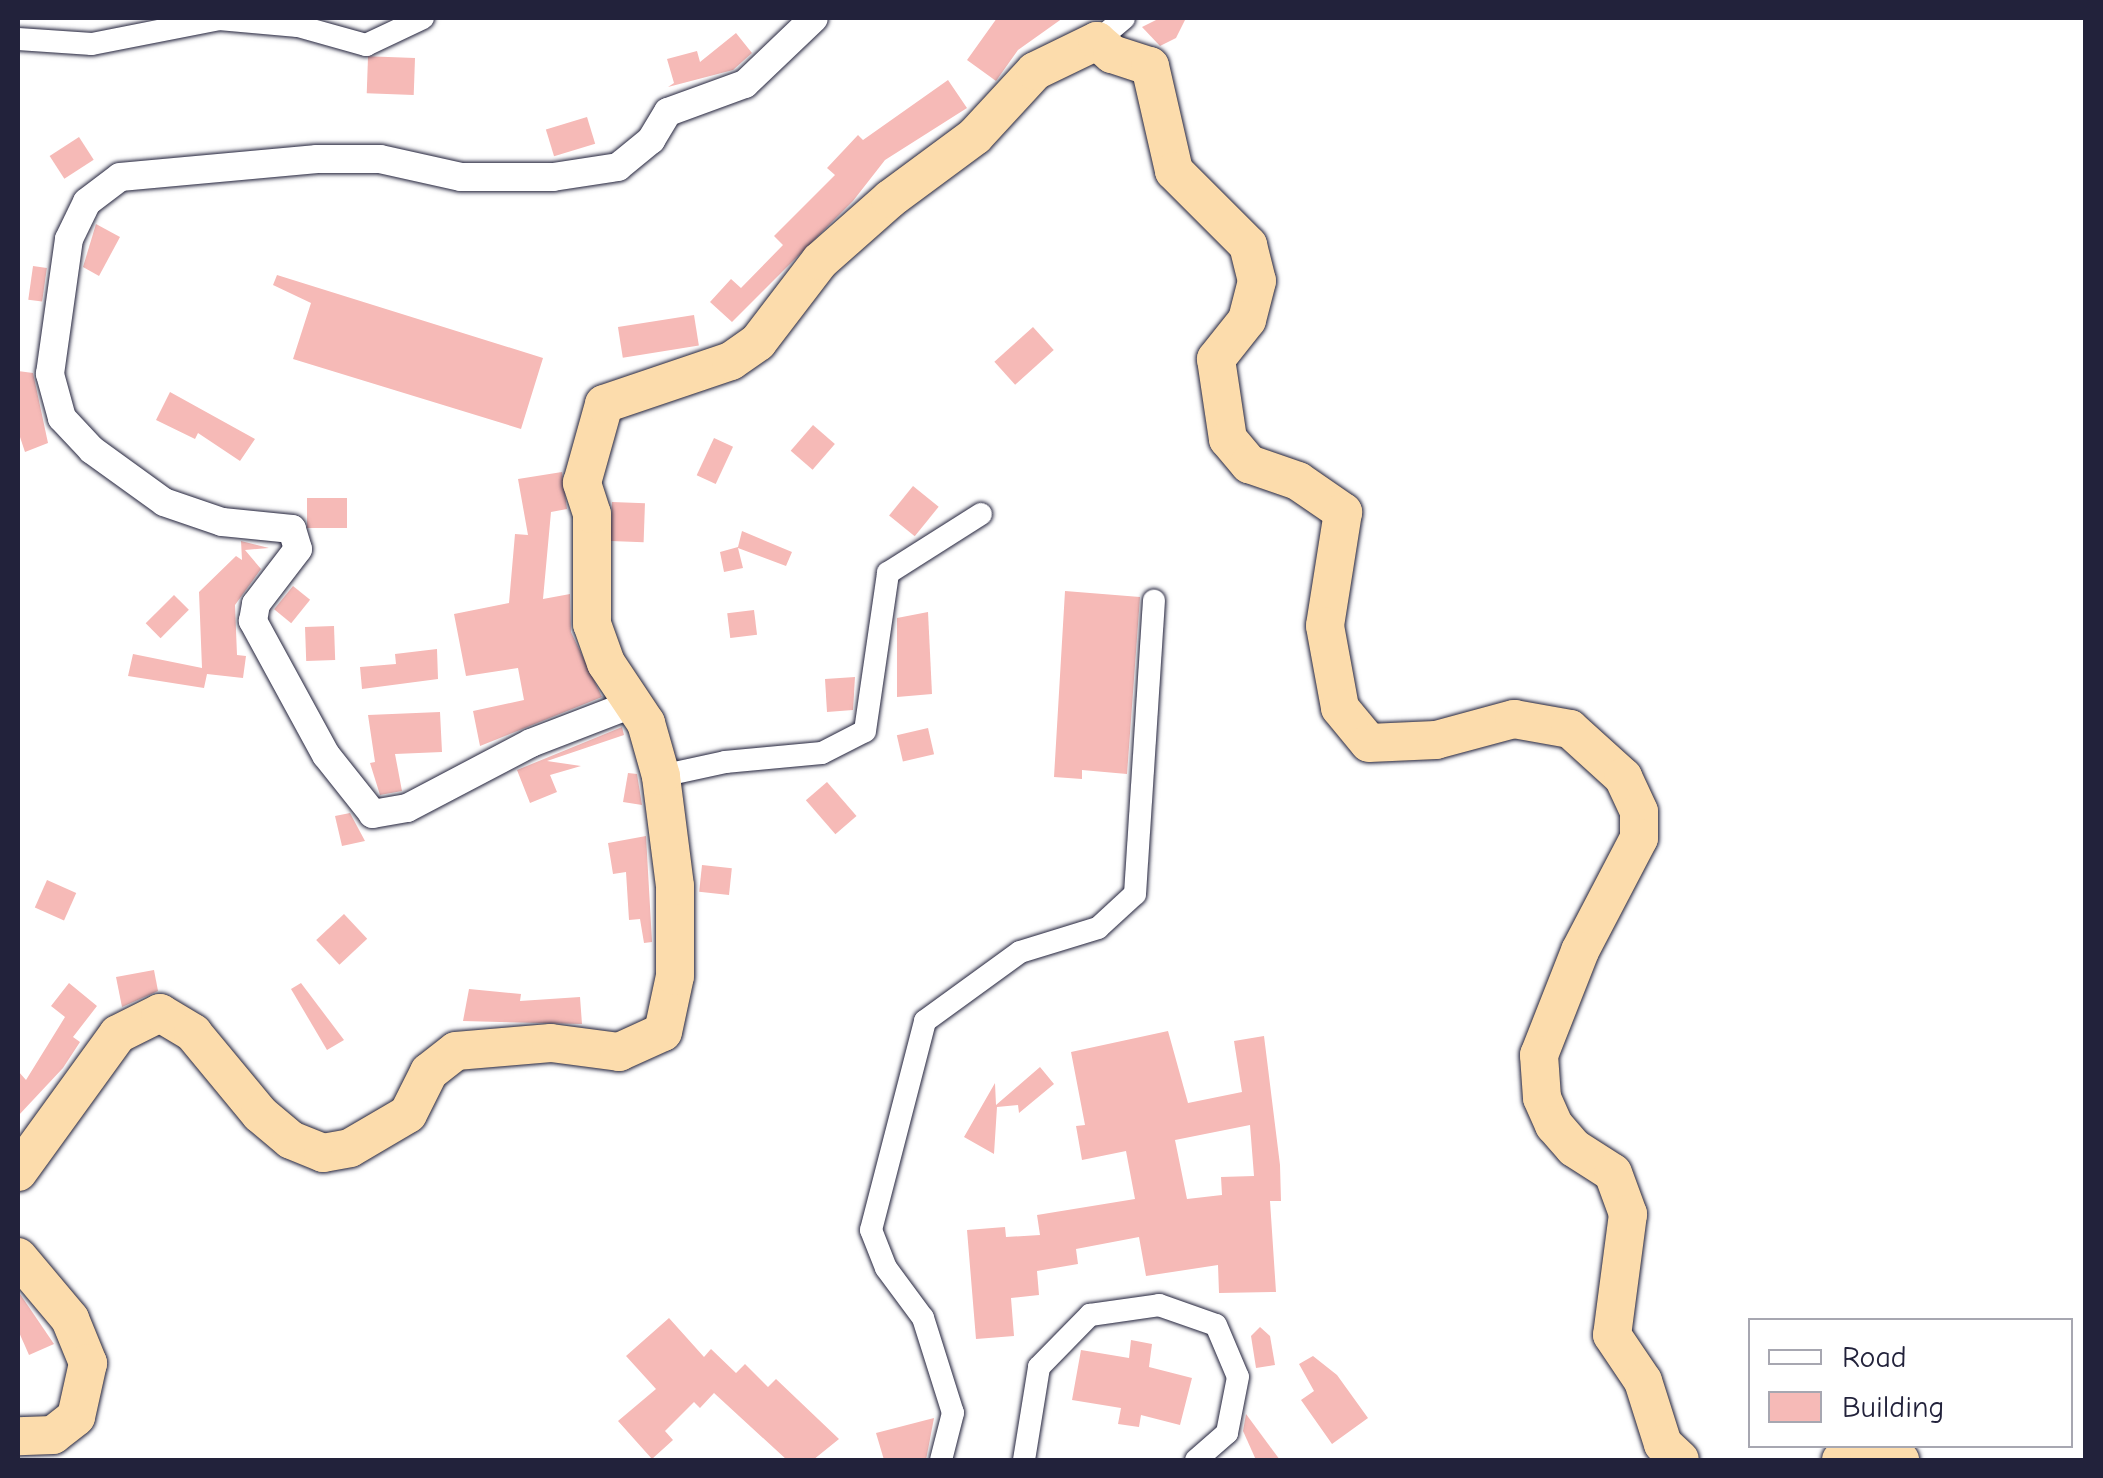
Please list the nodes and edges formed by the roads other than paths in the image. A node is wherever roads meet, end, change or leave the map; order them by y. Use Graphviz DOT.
graph roads {
  1 [pos="424,18"];
  2 [pos="814,18"];
  3 [pos="1111,29"];
  4 [pos="18,39"];
  5 [pos="981,514"];
  6 [pos="1154,601"];
  7 [pos="632,704"];
  8 [pos="661,776"];
  9 [pos="18,1172"];
  10 [pos="18,1257"];
  11 [pos="18,1436"];
  12 [pos="941,1460"];
  13 [pos="1024,1460"];
  14 [pos="1196,1460"];
  15 [pos="1680,1460"];
  16 [pos="1841,1460"];
  17 [pos="1900,1460"];
  1 -- 4 [label="street"];
  2 -- 7 [label="street"];
  3 -- 7 [label="highway"];
  3 -- 15 [label="highway"];
  5 -- 8 [label="street"];
  6 -- 12 [label="street"];
  7 -- 8 [label="highway"];
  8 -- 9 [label="highway"];
  10 -- 11 [label="highway"];
  13 -- 14 [label="street"];
  16 -- 17 [label="highway"];
}
